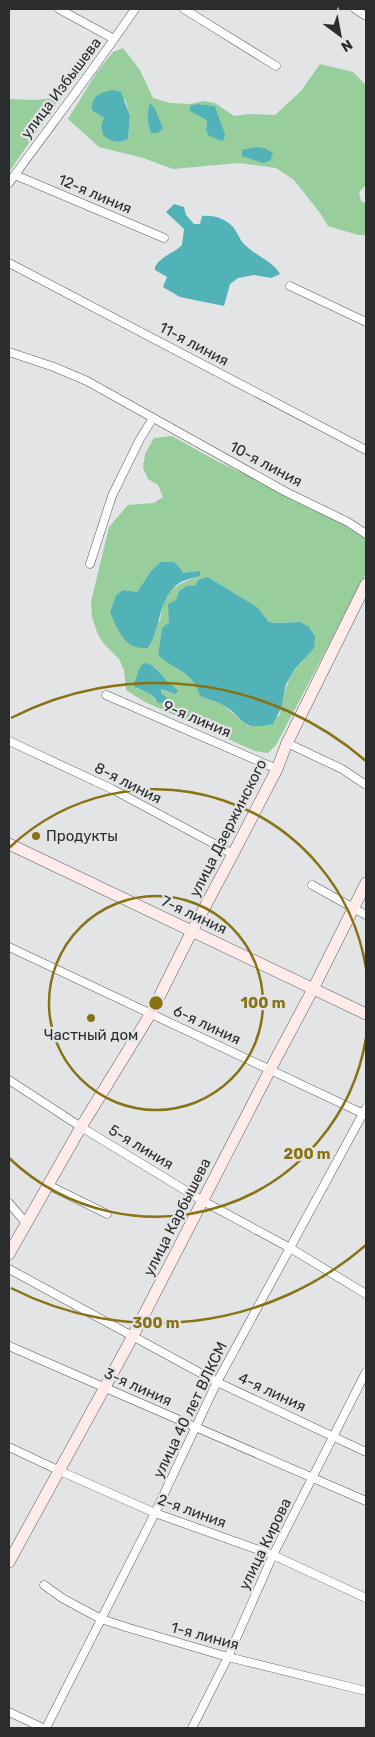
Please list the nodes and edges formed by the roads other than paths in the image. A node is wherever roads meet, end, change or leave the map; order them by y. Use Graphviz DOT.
graph roads {
  1 [pos="59,9"];
  2 [pos="135,9"];
  3 [pos="184,9"];
  4 [pos="355,9"];
  5 [pos="366,16"];
  6 [pos="114,39"];
  7 [pos="276,66"];
  8 [pos="15,175"];
  9 [pos="9,183"];
  10 [pos="164,238"];
  11 [pos="9,263"];
  12 [pos="290,286"];
  13 [pos="366,322"];
  14 [pos="9,352"];
  15 [pos="153,418"];
  16 [pos="366,450"];
  17 [pos="366,534"];
  18 [pos="90,564"];
  19 [pos="366,584"];
  20 [pos="106,695"];
  21 [pos="9,741"];
  22 [pos="287,743"];
  23 [pos="277,769"];
  24 [pos="366,785"];
  25 [pos="9,844"];
  26 [pos="234,854"];
  27 [pos="366,883"];
  28 [pos="312,885"];
  29 [pos="353,908"];
  30 [pos="366,915"];
  31 [pos="192,931"];
  32 [pos="9,947"];
  33 [pos="313,988"];
  34 [pos="151,1013"];
  35 [pos="366,1014"];
  36 [pos="270,1070"];
  37 [pos="9,1080"];
  38 [pos="365,1112"];
  39 [pos="81,1127"];
  40 [pos="48,1184"];
  41 [pos="203,1201"];
  42 [pos="9,1203"];
  43 [pos="107,1214"];
  44 [pos="26,1223"];
  45 [pos="290,1248"];
  46 [pos="9,1254"];
  47 [pos="9,1269"];
  48 [pos="366,1294"];
  49 [pos="133,1336"];
  50 [pos="9,1346"];
  51 [pos="366,1372"];
  52 [pos="217,1382"];
  53 [pos="105,1388"];
  54 [pos="196,1428"];
  55 [pos="333,1435"];
  56 [pos="9,1447"];
  57 [pos="366,1452"];
  58 [pos="60,1471"];
  59 [pos="313,1478"];
  60 [pos="366,1501"];
  61 [pos="155,1513"];
  62 [pos="273,1555"];
  63 [pos="9,1562"];
  64 [pos="44,1585"];
  65 [pos="366,1598"];
  66 [pos="101,1619"];
  67 [pos="228,1657"];
  68 [pos="366,1691"];
  69 [pos="9,1712"];
  70 [pos="44,1728"];
  71 [pos="192,1728"];
  1 -- 6 [label="street"];
  2 -- 6 [label="street, улица Избышева"];
  3 -- 7 [label="street"];
  4 -- 5 [label="street"];
  6 -- 8 [label="street, улица Избышева"];
  8 -- 9 [label="street, улица Избышева"];
  8 -- 10 [label="street, 12-я линия"];
  11 -- 16 [label="street, 11-я линия"];
  12 -- 13 [label="street"];
  14 -- 15 [label="street, 10-я линия"];
  15 -- 17 [label="street, 10-я линия"];
  15 -- 18 [label="street"];
  19 -- 22 [label="street, улица Дзержинского"];
  20 -- 23 [label="street, 9-я линия"];
  21 -- 26 [label="street, 8-я линия"];
  22 -- 23 [label="street, улица Дзержинского"];
  22 -- 24 [label="street"];
  23 -- 26 [label="street, улица Дзержинского"];
  25 -- 31 [label="street, 7-я линия"];
  26 -- 31 [label="street, улица Дзержинского"];
  27 -- 29 [label="street, улица Карбышева"];
  28 -- 29 [label="street"];
  29 -- 30 [label="street"];
  29 -- 33 [label="street, улица Карбышева"];
  31 -- 33 [label="street, 7-я линия"];
  31 -- 34 [label="street, улица Дзержинского"];
  32 -- 34 [label="street, 6-я линия"];
  33 -- 35 [label="street, 7-я линия"];
  33 -- 36 [label="street, улица Карбышева"];
  34 -- 36 [label="street, 6-я линия"];
  34 -- 39 [label="street, улица Дзержинского"];
  36 -- 38 [label="street, 6-я линия"];
  36 -- 41 [label="street, улица Карбышева"];
  37 -- 39 [label="street, 5-я линия"];
  38 -- 45 [label="street, улица 40 лет ВЛКСМ"];
  39 -- 40 [label="street, улица Дзержинского"];
  39 -- 41 [label="street, 5-я линия"];
  40 -- 43 [label="street"];
  40 -- 44 [label="street, улица Дзержинского"];
  41 -- 45 [label="street, 5-я линия"];
  41 -- 49 [label="street, улица Карбышева"];
  42 -- 44 [label="street"];
  44 -- 46 [label="street, улица Дзержинского"];
  45 -- 48 [label="street, 5-я линия"];
  45 -- 52 [label="street, улица 40 лет ВЛКСМ"];
  47 -- 49 [label="street, 4-я линия"];
  49 -- 52 [label="street, 4-я линия"];
  49 -- 53 [label="street, улица Карбышева"];
  50 -- 53 [label="street, 3-я линия"];
  51 -- 55 [label="street, улица Кирова"];
  52 -- 54 [label="street, улица 40 лет ВЛКСМ"];
  52 -- 55 [label="street, 4-я линия"];
  53 -- 54 [label="street, 3-я линия"];
  53 -- 58 [label="street, улица Карбышева"];
  54 -- 59 [label="street, 3-я линия"];
  54 -- 61 [label="street, улица 40 лет ВЛКСМ"];
  55 -- 57 [label="street, 4-я линия"];
  55 -- 59 [label="street, улица Кирова"];
  56 -- 58 [label="street, 2-я линия"];
  58 -- 61 [label="street, 2-я линия"];
  58 -- 63 [label="street, улица Карбышева"];
  59 -- 60 [label="street, 3-я линия"];
  59 -- 62 [label="street, улица Кирова"];
  61 -- 62 [label="street, 2-я линия"];
  61 -- 66 [label="street, улица 40 лет ВЛКСМ"];
  62 -- 65 [label="street, 2-я линия"];
  62 -- 67 [label="street, улица Кирова"];
  64 -- 66 [label="street, 1-я линия"];
  66 -- 67 [label="street, 1-я линия"];
  66 -- 70 [label="street, улица 40 лет ВЛКСМ"];
  67 -- 68 [label="street, 1-я линия"];
  67 -- 71 [label="street, улица Кирова"];
  69 -- 70 [label="street"];
}
